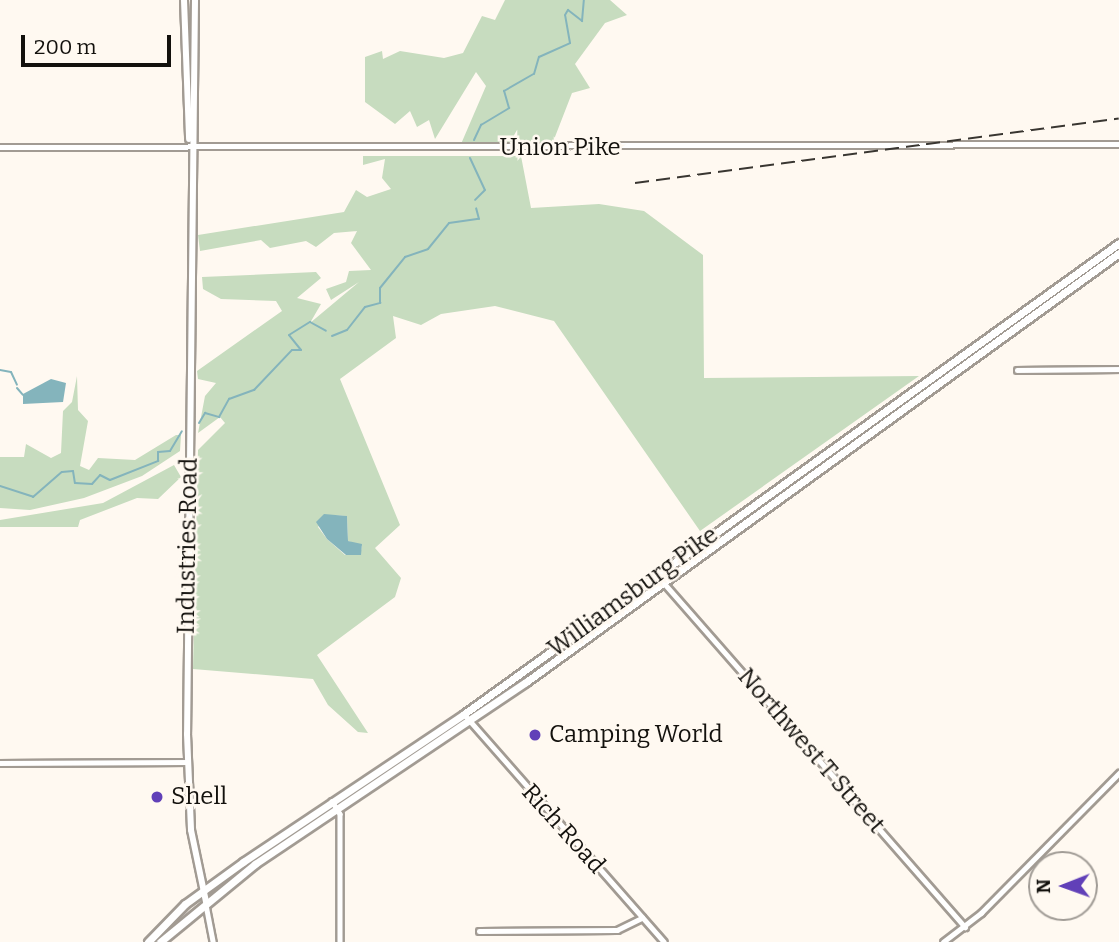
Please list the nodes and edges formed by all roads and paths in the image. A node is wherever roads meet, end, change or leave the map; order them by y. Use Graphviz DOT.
graph roads {
  1 [pos="184,0"];
  2 [pos="195,0"];
  3 [pos="1119,144"];
  4 [pos="0,147"];
  5 [pos="191,148"];
  6 [pos="1119,243"];
  7 [pos="1119,253"];
  8 [pos="1119,369"];
  9 [pos="1017,370"];
  10 [pos="657,575"];
  11 [pos="663,583"];
  12 [pos="466,718"];
  13 [pos="187,762"];
  14 [pos="0,763"];
  15 [pos="1119,773"];
  16 [pos="334,804"];
  17 [pos="203,891"];
  18 [pos="206,902"];
  19 [pos="642,918"];
  20 [pos="965,927"];
  21 [pos="479,931"];
  22 [pos="148,942"];
  23 [pos="160,942"];
  24 [pos="213,942"];
  25 [pos="340,942"];
  26 [pos="664,942"];
  27 [pos="943,942"];
  1 -- 5 [label="street, Industries Road"];
  2 -- 5 [label="street, Industries Road"];
  3 -- 5 [label="street, Union Pike"];
  4 -- 5 [label="street, Union Pike"];
  5 -- 13 [label="street, Industries Road"];
  6 -- 10 [label="main road, Williamsburg Pike"];
  7 -- 11 [label="main road, Williamsburg Pike"];
  8 -- 9 [label="street"];
  10 -- 11 [label="street, Northwest T Street"];
  10 -- 12 [label="main road, Williamsburg Pike"];
  11 -- 12 [label="main road, Williamsburg Pike"];
  11 -- 20 [label="street, Northwest T Street"];
  12 -- 16 [label="main road, Williamsburg Pike"];
  12 -- 19 [label="street, Rich Road"];
  13 -- 14 [label="street"];
  13 -- 17 [label="street, Industries Road"];
  15 -- 20 [label="street"];
  16 -- 17 [label="main road, Williamsburg Pike"];
  16 -- 18 [label="main road, Williamsburg Pike"];
  16 -- 25 [label="street"];
  17 -- 18 [label="street, Industries Road"];
  17 -- 22 [label="main road, Williamsburg Pike"];
  18 -- 23 [label="main road, Williamsburg Pike"];
  18 -- 24 [label="street, Industries Road"];
  19 -- 21 [label="street"];
  19 -- 26 [label="street, Rich Road"];
  20 -- 27 [label="street"];
}
